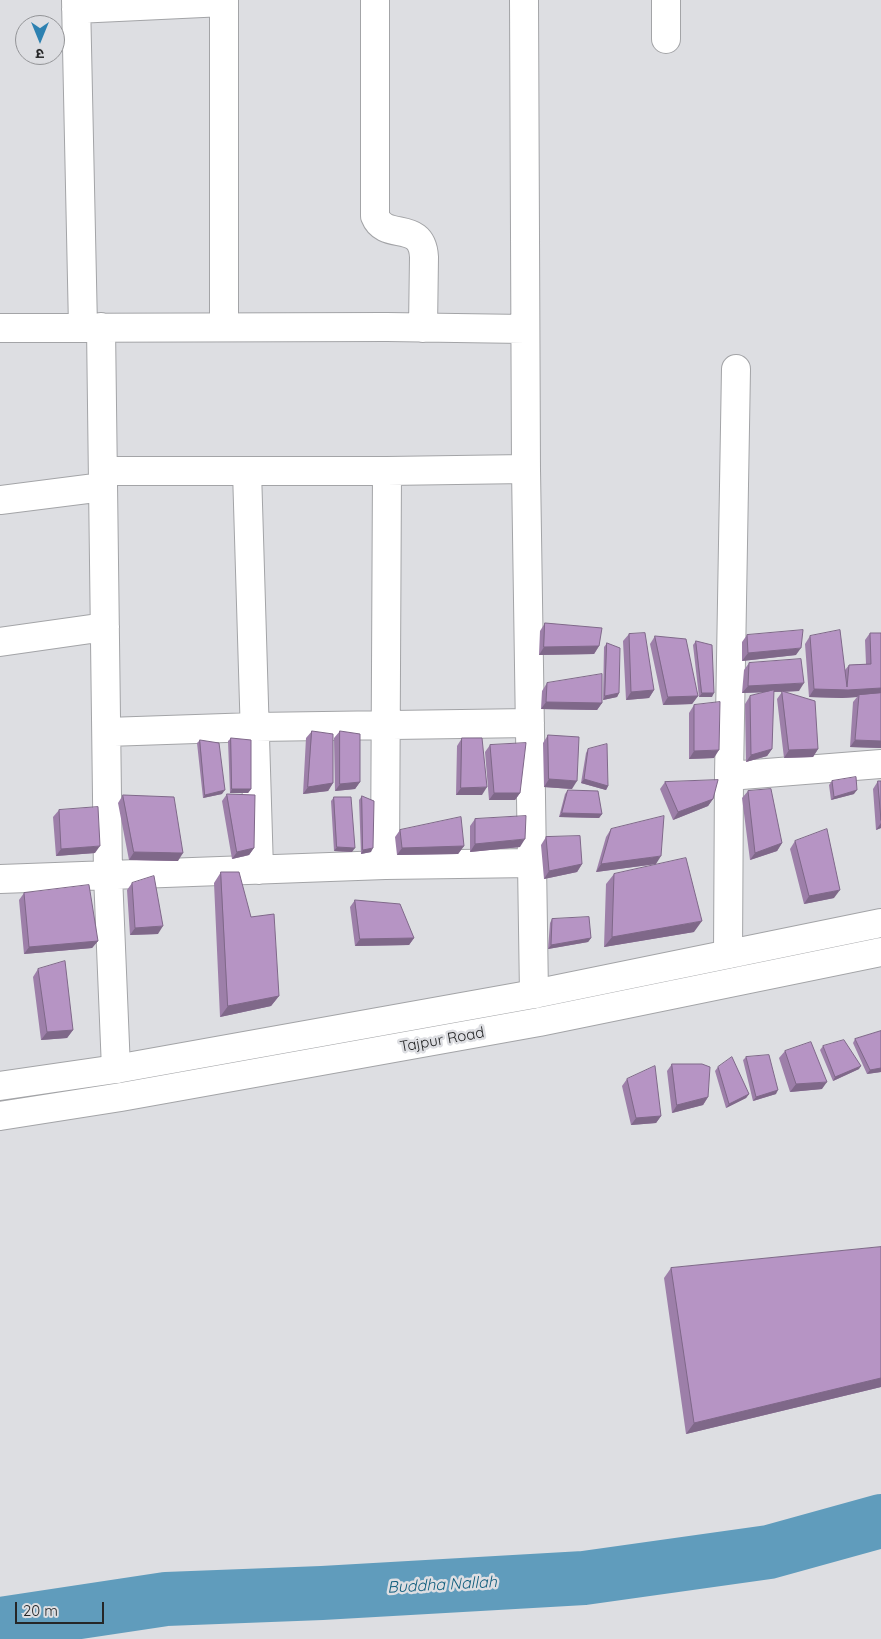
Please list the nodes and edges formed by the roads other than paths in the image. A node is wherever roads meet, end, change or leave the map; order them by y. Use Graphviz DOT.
graph roads {
  1 [pos="375,0"];
  2 [pos="524,0"];
  3 [pos="666,0"];
  4 [pos="224,1"];
  5 [pos="76,4"];
  6 [pos="666,40"];
  7 [pos="92,327"];
  8 [pos="224,327"];
  9 [pos="0,328"];
  10 [pos="423,328"];
  11 [pos="526,329"];
  12 [pos="736,369"];
  13 [pos="526,469"];
  14 [pos="247,471"];
  15 [pos="387,471"];
  16 [pos="103,479"];
  17 [pos="0,500"];
  18 [pos="106,627"];
  19 [pos="0,642"];
  20 [pos="530,723"];
  21 [pos="386,726"];
  22 [pos="255,727"];
  23 [pos="107,732"];
  24 [pos="881,764"];
  25 [pos="729,776"];
  26 [pos="532,863"];
  27 [pos="385,865"];
  28 [pos="259,870"];
  29 [pos="108,875"];
  30 [pos="0,879"];
  31 [pos="881,923"];
  32 [pos="881,952"];
  33 [pos="728,954"];
  34 [pos="534,994"];
  35 [pos="478,1004"];
  36 [pos="483,1032"];
  37 [pos="116,1069"];
  38 [pos="0,1086"];
  39 [pos="0,1116"];
  1 -- 10 [label="street"];
  2 -- 11 [label="street"];
  3 -- 6 [label="street"];
  4 -- 5 [label="street"];
  4 -- 8 [label="street"];
  5 -- 7 [label="street"];
  7 -- 8 [label="street"];
  7 -- 9 [label="street"];
  7 -- 16 [label="street"];
  8 -- 10 [label="street"];
  10 -- 11 [label="street"];
  11 -- 13 [label="street"];
  12 -- 25 [label="street"];
  13 -- 15 [label="street"];
  13 -- 20 [label="street"];
  14 -- 15 [label="street"];
  14 -- 16 [label="street"];
  14 -- 22 [label="street"];
  15 -- 21 [label="street"];
  16 -- 17 [label="street"];
  16 -- 18 [label="street"];
  18 -- 19 [label="street"];
  18 -- 23 [label="street"];
  20 -- 21 [label="street"];
  20 -- 26 [label="street"];
  21 -- 22 [label="street"];
  21 -- 27 [label="street"];
  22 -- 23 [label="street"];
  22 -- 28 [label="street"];
  23 -- 29 [label="street"];
  24 -- 25 [label="street"];
  25 -- 33 [label="street"];
  26 -- 27 [label="street"];
  26 -- 34 [label="street"];
  27 -- 28 [label="street"];
  28 -- 29 [label="street"];
  29 -- 30 [label="street"];
  29 -- 37 [label="street"];
  31 -- 33 [label="street, Tajpur Road"];
  32 -- 36 [label="street, Tajpur Road"];
  33 -- 34 [label="street, Tajpur Road"];
  34 -- 35 [label="street, Tajpur Road"];
  35 -- 36 [label="street"];
  35 -- 37 [label="street, Tajpur Road"];
  36 -- 39 [label="street, Tajpur Road"];
  37 -- 38 [label="street, Tajpur Road"];
}
